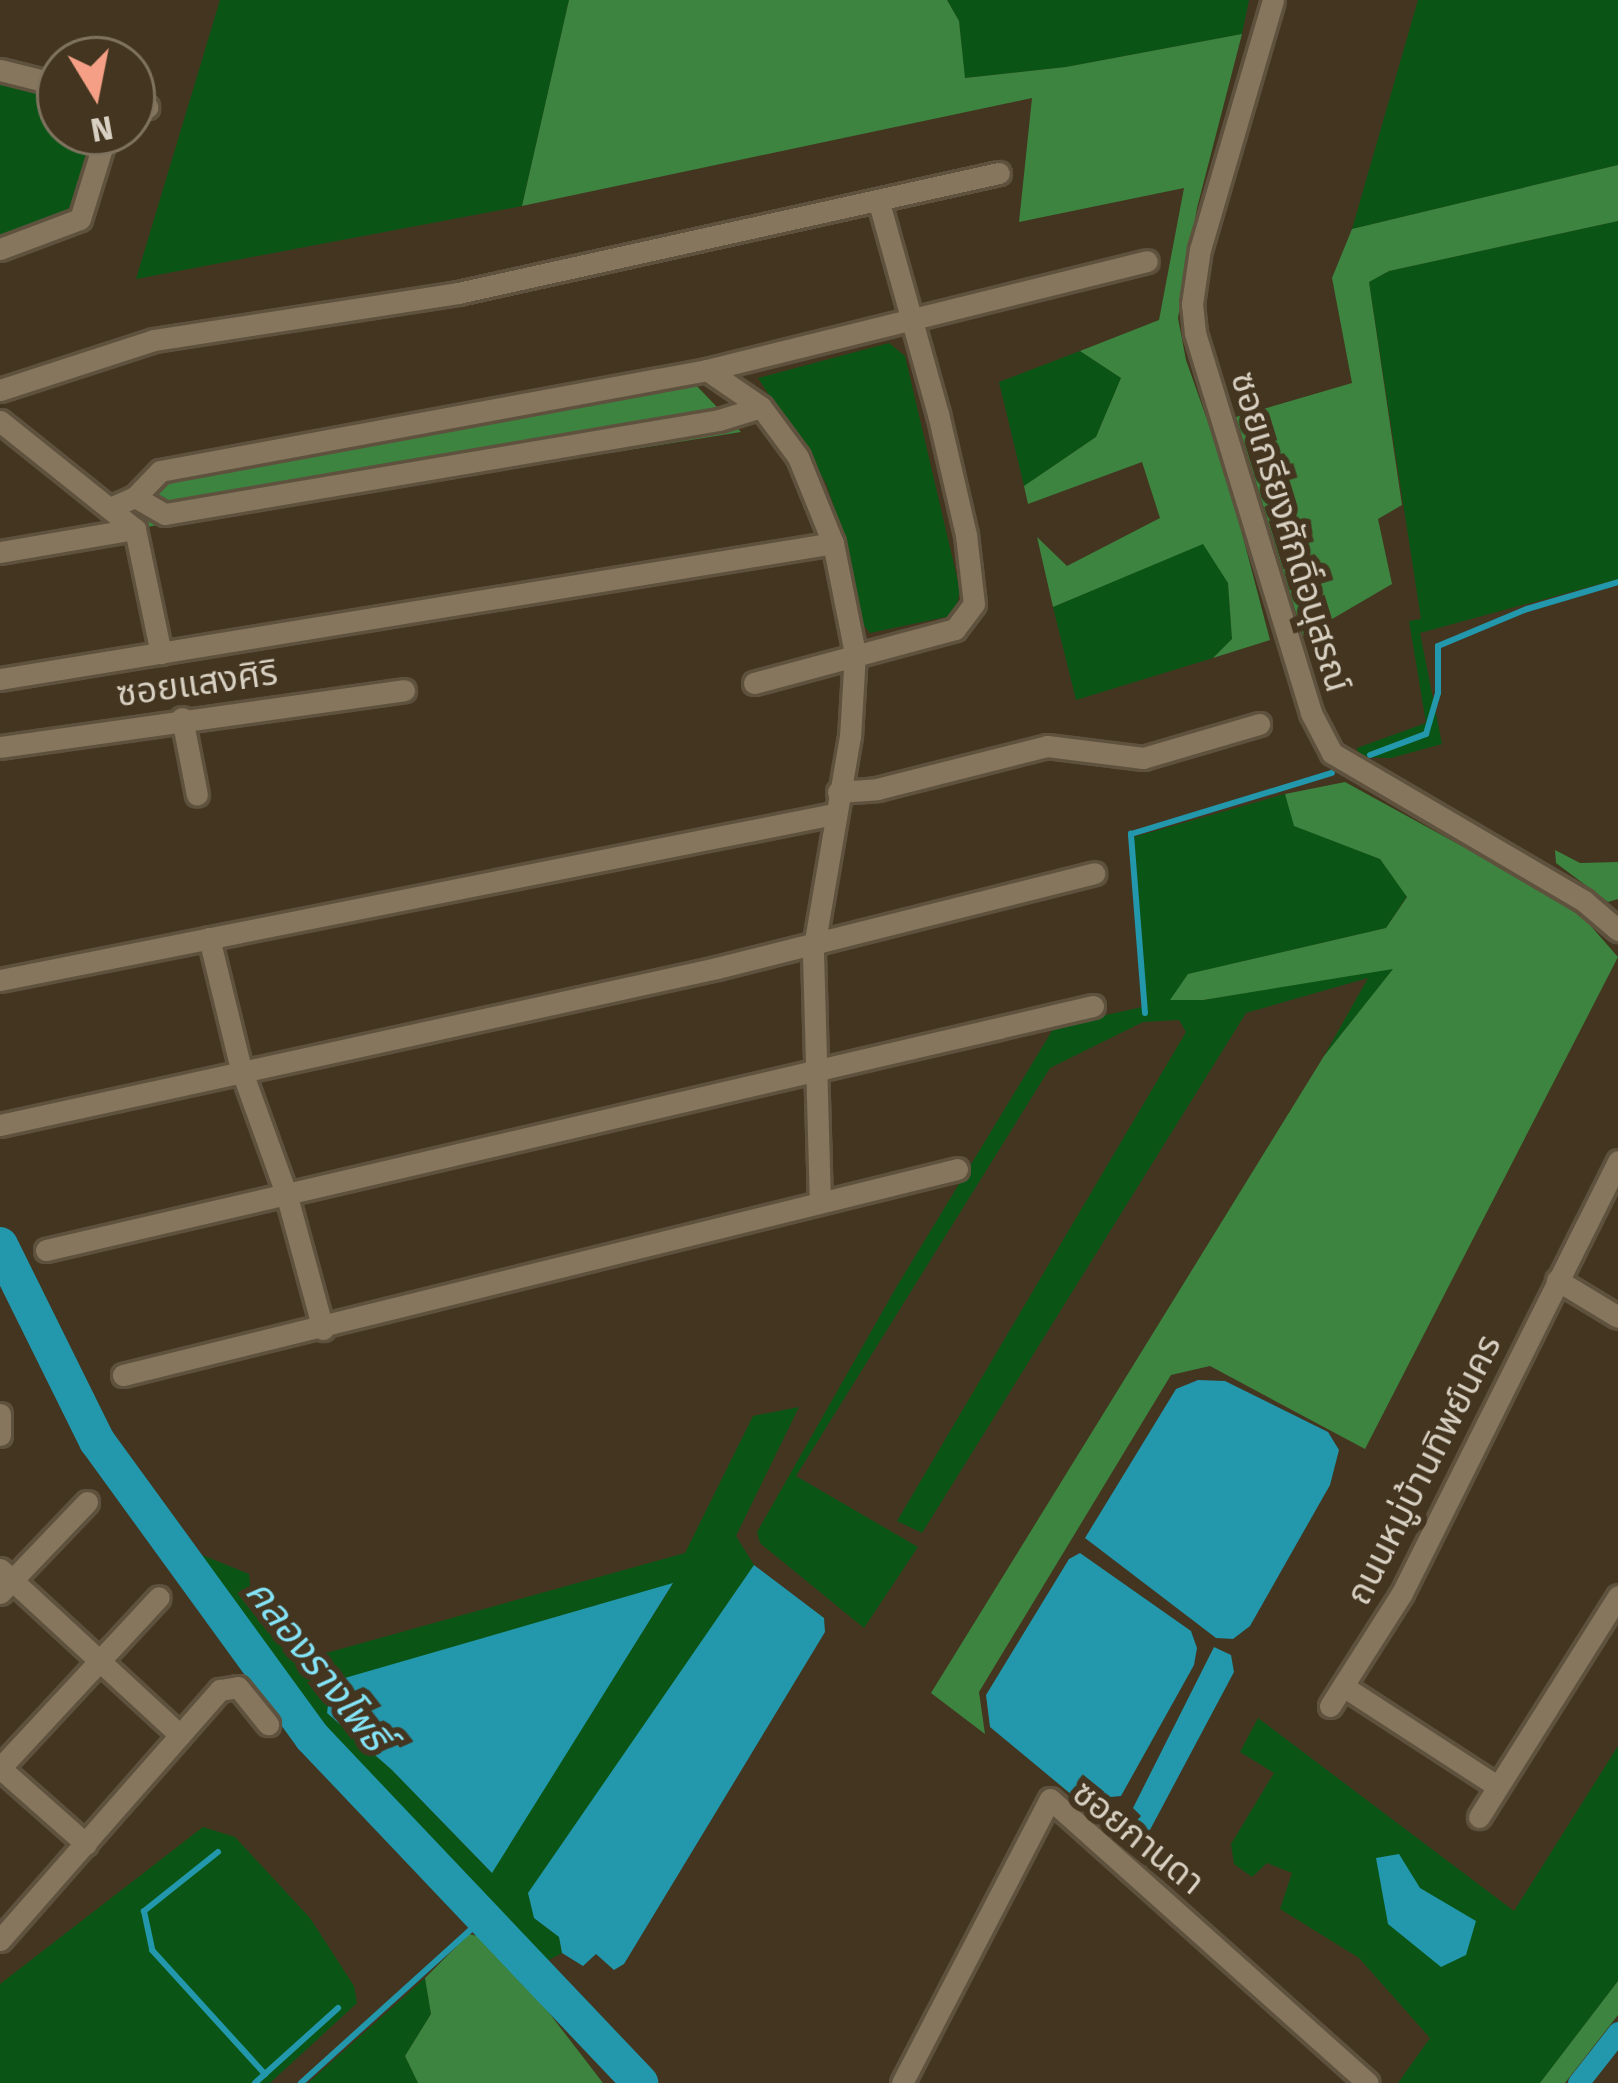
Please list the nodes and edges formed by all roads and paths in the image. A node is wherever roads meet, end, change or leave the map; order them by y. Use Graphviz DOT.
graph roads {
  1 [pos="1274,0"];
  2 [pos="0,70"];
  3 [pos="36,79"];
  4 [pos="100,156"];
  5 [pos="999,173"];
  6 [pos="879,203"];
  7 [pos="0,249"];
  8 [pos="1147,261"];
  9 [pos="914,321"];
  10 [pos="707,370"];
  11 [pos="0,390"];
  12 [pos="760,406"];
  13 [pos="0,422"];
  14 [pos="135,497"];
  15 [pos="110,508"];
  16 [pos="135,530"];
  17 [pos="833,542"];
  18 [pos="0,552"];
  19 [pos="160,653"];
  20 [pos="855,653"];
  21 [pos="0,679"];
  22 [pos="754,683"];
  23 [pos="404,690"];
  24 [pos="182,718"];
  25 [pos="1259,724"];
  26 [pos="0,747"];
  27 [pos="197,795"];
  28 [pos="836,803"];
  29 [pos="1094,873"];
  30 [pos="1618,930"];
  31 [pos="209,938"];
  32 [pos="814,944"];
  33 [pos="0,980"];
  34 [pos="1093,1006"];
  35 [pos="241,1069"];
  36 [pos="814,1074"];
  37 [pos="0,1125"];
  38 [pos="1618,1161"];
  39 [pos="957,1169"];
  40 [pos="286,1193"];
  41 [pos="820,1201"];
  42 [pos="46,1250"];
  43 [pos="1557,1280"];
  44 [pos="1618,1317"];
  45 [pos="323,1329"];
  46 [pos="123,1375"];
  47 [pos="0,1414"];
  48 [pos="0,1436"];
  49 [pos="87,1502"];
  50 [pos="4,1581"];
  51 [pos="1618,1595"];
  52 [pos="159,1598"];
  53 [pos="98,1658"];
  54 [pos="1343,1686"];
  55 [pos="1330,1706"];
  56 [pos="268,1724"];
  57 [pos="180,1735"];
  58 [pos="1496,1786"];
  59 [pos="1479,1817"];
  60 [pos="86,1844"];
  61 [pos="0,1940"];
  62 [pos="902,2083"];
  63 [pos="1368,2083"];
  1 -- 30 [label="street, ซอยเกรียงศักดิ์อนุสรณ์"];
  2 -- 3 [label="street"];
  4 -- 7 [label="street"];
  5 -- 6 [label="street"];
  6 -- 9 [label="street"];
  6 -- 11 [label="street"];
  8 -- 9 [label="street"];
  9 -- 10 [label="street"];
  9 -- 20 [label="street"];
  10 -- 12 [label="street"];
  10 -- 14 [label="street"];
  12 -- 14 [label="street"];
  12 -- 17 [label="street"];
  13 -- 15 [label="street"];
  14 -- 15 [label="street"];
  15 -- 16 [label="street"];
  16 -- 18 [label="street"];
  16 -- 19 [label="street"];
  17 -- 19 [label="street"];
  17 -- 20 [label="street"];
  19 -- 21 [label="street"];
  20 -- 22 [label="street"];
  20 -- 28 [label="street"];
  23 -- 24 [label="street, ซอยแสงศิริ"];
  24 -- 26 [label="street, ซอยแสงศิริ"];
  24 -- 27 [label="street"];
  25 -- 28 [label="street"];
  28 -- 31 [label="street"];
  28 -- 32 [label="street"];
  29 -- 32 [label="street"];
  31 -- 33 [label="street"];
  31 -- 35 [label="street"];
  32 -- 35 [label="street"];
  32 -- 36 [label="street"];
  34 -- 36 [label="street"];
  35 -- 37 [label="street"];
  35 -- 40 [label="street"];
  36 -- 40 [label="street"];
  36 -- 41 [label="street"];
  38 -- 43 [label="street, ถนนหมู่บ้านทิพย์นคร"];
  39 -- 41 [label="street"];
  40 -- 42 [label="street"];
  40 -- 45 [label="street"];
  41 -- 45 [label="street"];
  43 -- 44 [label="street"];
  43 -- 54 [label="street, ถนนหมู่บ้านทิพย์นคร"];
  45 -- 46 [label="street"];
  47 -- 48 [label="street"];
  49 -- 50 [label="street"];
  50 -- 53 [label="street"];
  51 -- 58 [label="street"];
  52 -- 53 [label="street"];
  53 -- 57 [label="street"];
  53 -- 60 [label="street"];
  54 -- 55 [label="street, ถนนหมู่บ้านทิพย์นคร"];
  54 -- 58 [label="street"];
  56 -- 57 [label="street"];
  57 -- 60 [label="street"];
  58 -- 59 [label="street"];
  60 -- 61 [label="street"];
  62 -- 63 [label="street, ซอยกานดา"];
}
